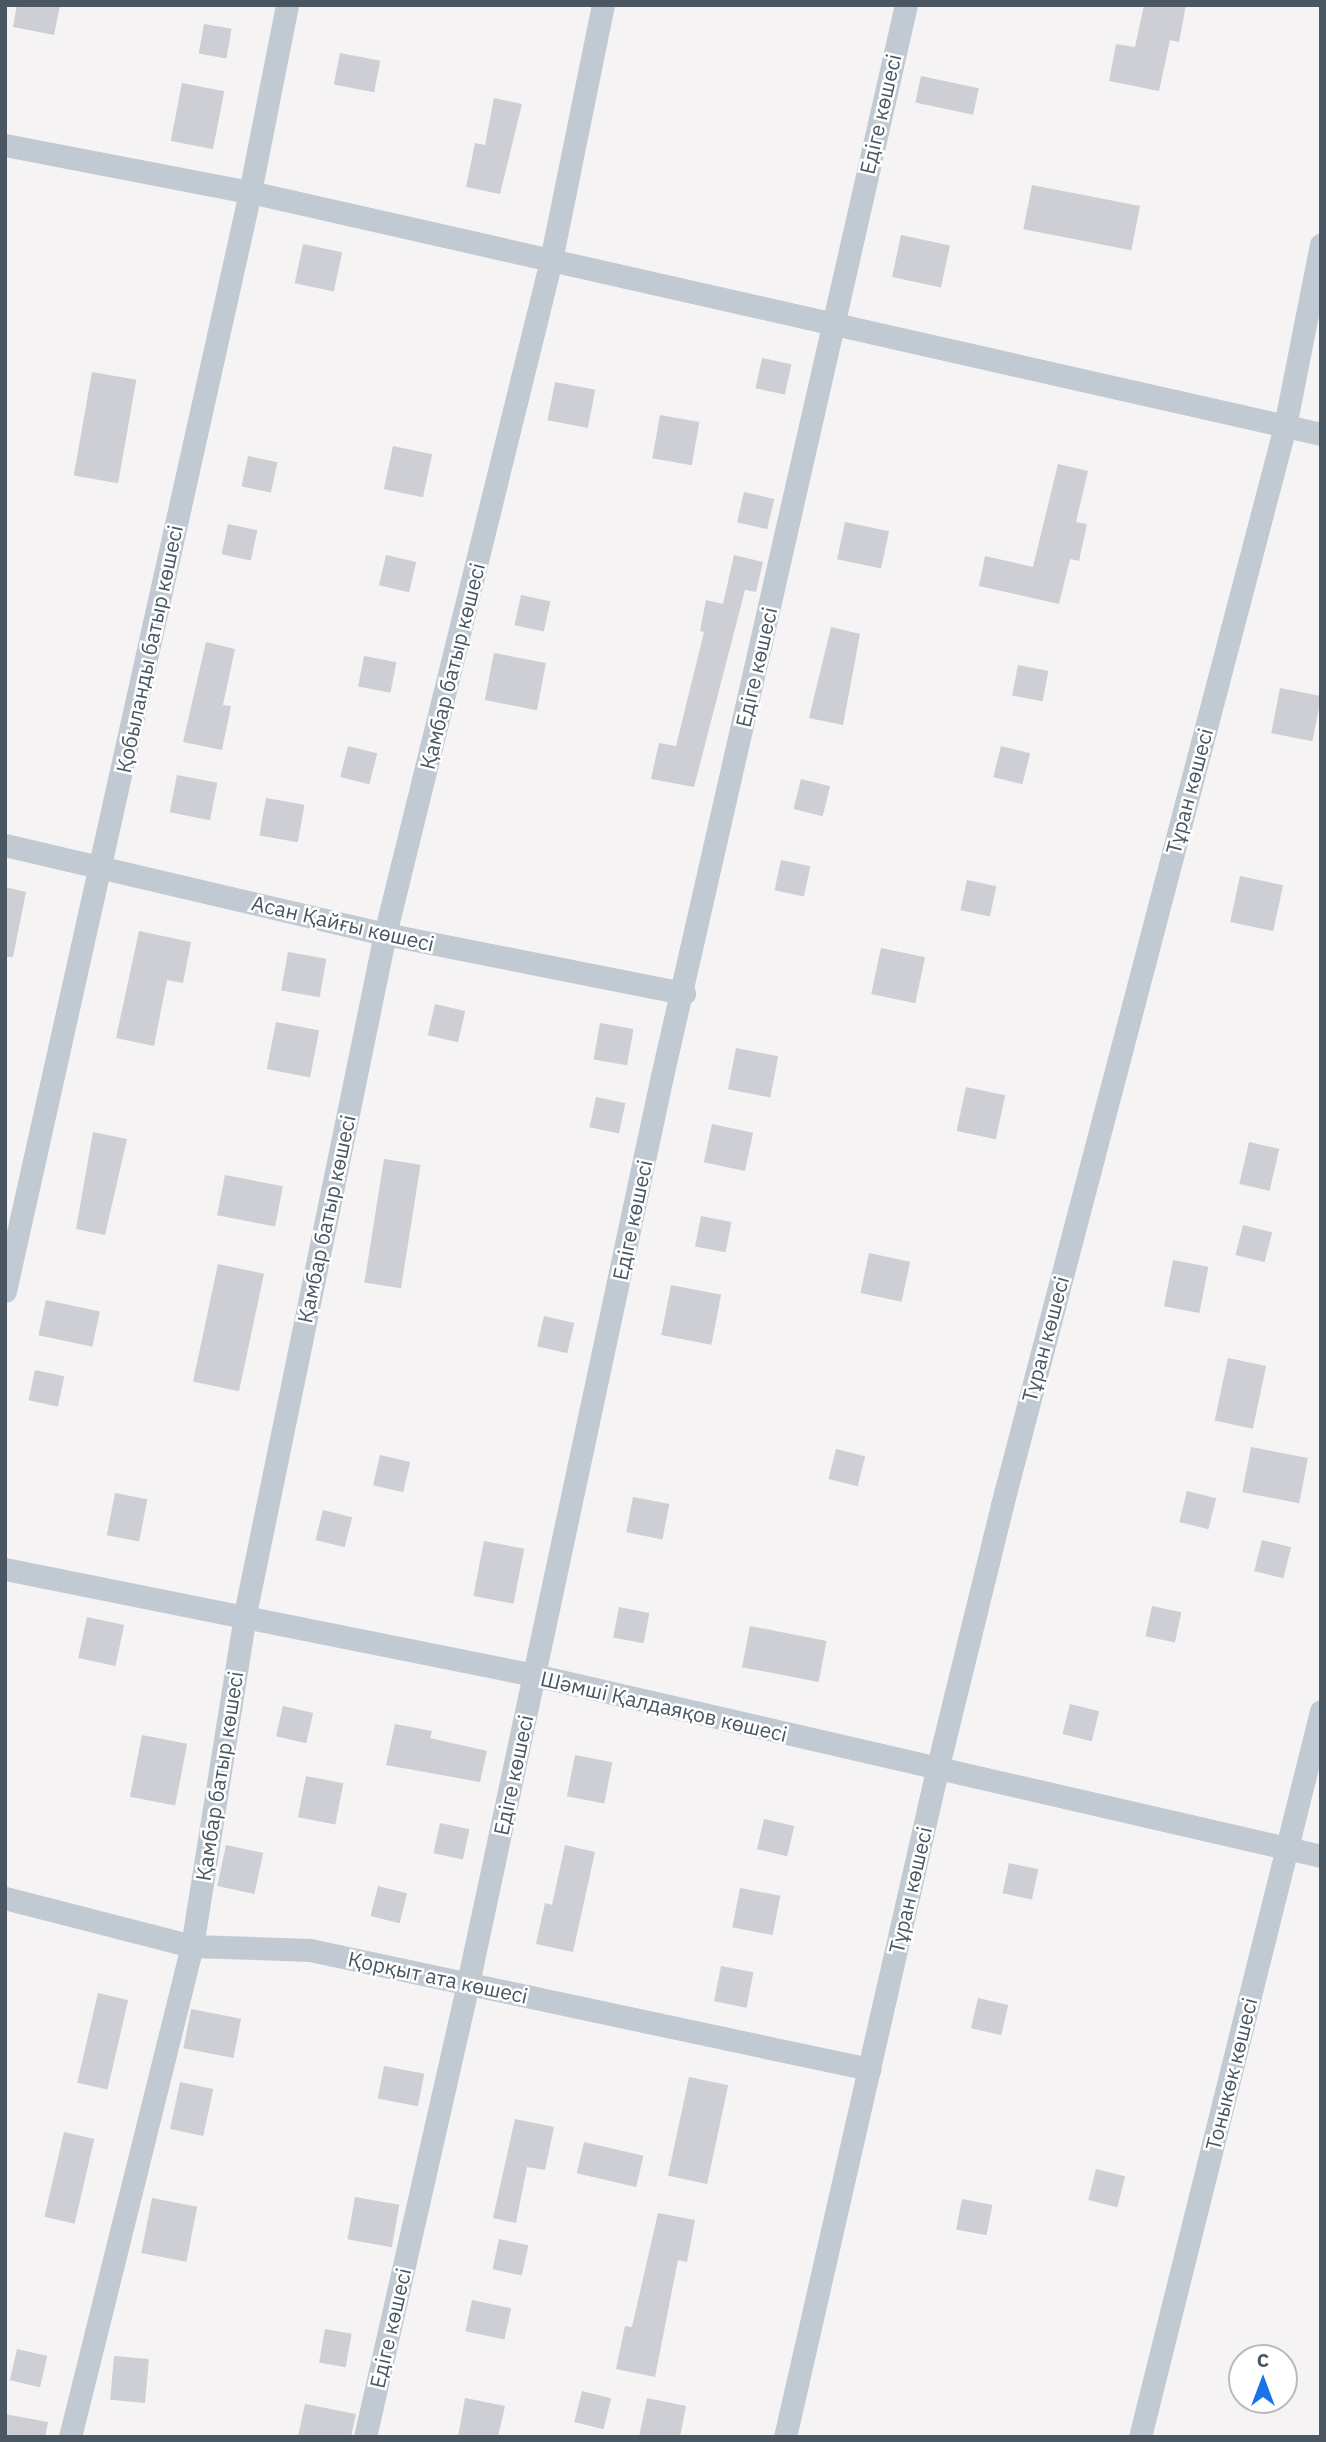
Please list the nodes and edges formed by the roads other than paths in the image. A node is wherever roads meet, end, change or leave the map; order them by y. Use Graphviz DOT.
graph roads {
  1 [pos="287,5"];
  2 [pos="603,5"];
  3 [pos="906,5"];
  4 [pos="5,145"];
  5 [pos="250,192"];
  6 [pos="1321,245"];
  7 [pos="551,260"];
  8 [pos="830,325"];
  9 [pos="1285,426"];
  10 [pos="1321,434"];
  11 [pos="5,845"];
  12 [pos="100,868"];
  13 [pos="385,934"];
  14 [pos="684,993"];
  15 [pos="5,1291"];
  16 [pos="5,1569"];
  17 [pos="245,1614"];
  18 [pos="534,1675"];
  19 [pos="1321,1712"];
  20 [pos="937,1770"];
  21 [pos="1288,1847"];
  22 [pos="1321,1856"];
  23 [pos="5,1898"];
  24 [pos="192,1946"];
  25 [pos="468,1983"];
  26 [pos="869,2069"];
  27 [pos="70,2437"];
  28 [pos="365,2437"];
  29 [pos="785,2437"];
  30 [pos="1140,2437"];
  1 -- 5 [label="street, Қобыланды батыр көшесі"];
  2 -- 7 [label="street, Қамбар батыр көшесі"];
  3 -- 8 [label="street, Едіге көшесі"];
  4 -- 5 [label="street"];
  5 -- 7 [label="street"];
  5 -- 12 [label="street, Қобыланды батыр көшесі"];
  6 -- 9 [label="street, Тұран көшесі"];
  7 -- 8 [label="street"];
  7 -- 13 [label="street, Қамбар батыр көшесі"];
  8 -- 9 [label="street"];
  8 -- 14 [label="street, Едіге көшесі"];
  9 -- 10 [label="street"];
  9 -- 20 [label="street, Тұран көшесі"];
  11 -- 12 [label="street, Асан Қайғы көшесі"];
  12 -- 13 [label="street, Асан Қайғы көшесі"];
  12 -- 15 [label="street, Қобыланды батыр көшесі"];
  13 -- 14 [label="street, Асан Қайғы көшесі"];
  13 -- 17 [label="street, Қамбар батыр көшесі"];
  14 -- 18 [label="street, Едіге көшесі"];
  16 -- 17 [label="street, Шәмші Қалдаяқов көшесі"];
  17 -- 18 [label="street, Шәмші Қалдаяқов көшесі"];
  17 -- 24 [label="street, Қамбар батыр көшесі"];
  18 -- 20 [label="street, Шәмші Қалдаяқов көшесі"];
  18 -- 25 [label="street, Едіге көшесі"];
  19 -- 21 [label="street, Тоныкөк көшесі"];
  20 -- 21 [label="street, Шәмші Қалдаяқов көшесі"];
  20 -- 26 [label="street, Тұран көшесі"];
  21 -- 22 [label="street, Шәмші Қалдаяқов көшесі"];
  21 -- 30 [label="street, Тоныкөк көшесі"];
  23 -- 24 [label="street, Қорқыт ата көшесі"];
  24 -- 25 [label="street, Қорқыт ата көшесі"];
  24 -- 27 [label="street, Қамбар батыр көшесі"];
  25 -- 26 [label="street, Қорқыт ата көшесі"];
  25 -- 28 [label="street, Едіге көшесі"];
  26 -- 29 [label="street, Тұран көшесі"];
}
